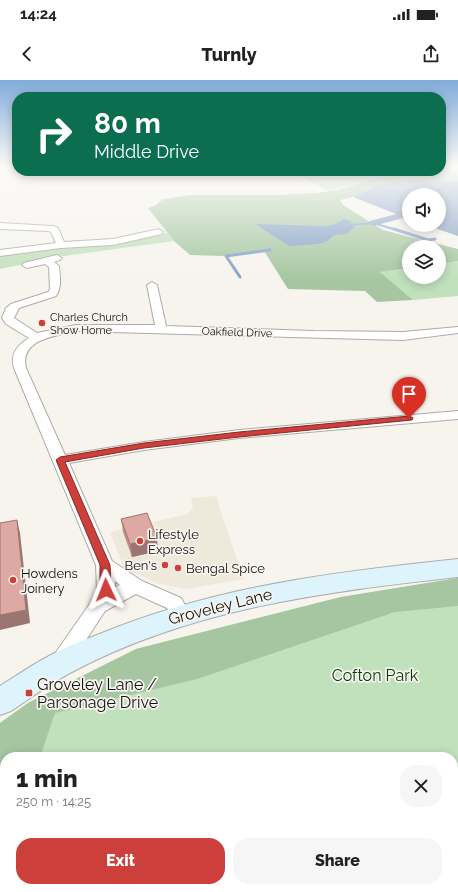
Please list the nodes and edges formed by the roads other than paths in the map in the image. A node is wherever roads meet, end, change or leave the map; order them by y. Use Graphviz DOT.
graph roads {
  1 [pos="0,226"];
  2 [pos="159,232"];
  3 [pos="62,245"];
  4 [pos="0,253"];
  5 [pos="60,258"];
  6 [pos="47,260"];
  7 [pos="27,265"];
  8 [pos="152,285"];
  9 [pos="161,329"];
  10 [pos="458,330"];
  11 [pos="37,338"];
  12 [pos="458,415"];
  13 [pos="60,460"];
  14 [pos="105,565"];
  15 [pos="458,568"];
  16 [pos="135,586"];
  17 [pos="98,606"];
  18 [pos="180,614"];
  19 [pos="59,664"];
  20 [pos="0,702"];
  1 -- 3 [label="street"];
  2 -- 3 [label="street"];
  3 -- 4 [label="street"];
  5 -- 6 [label="street"];
  6 -- 7 [label="street"];
  6 -- 11 [label="street"];
  8 -- 9 [label="street"];
  9 -- 10 [label="street, Oakfield Drive"];
  9 -- 11 [label="street, Oakfield Drive"];
  11 -- 13 [label="street, Oakfield Drive"];
  12 -- 13 [label="street"];
  13 -- 14 [label="street"];
  14 -- 16 [label="street"];
  14 -- 17 [label="street"];
  15 -- 18 [label="main road, Groveley Lane"];
  16 -- 17 [label="street"];
  16 -- 18 [label="street"];
  17 -- 19 [label="street"];
  18 -- 19 [label="main road, Groveley Lane"];
  19 -- 20 [label="main road, Groveley Lane"];
}
